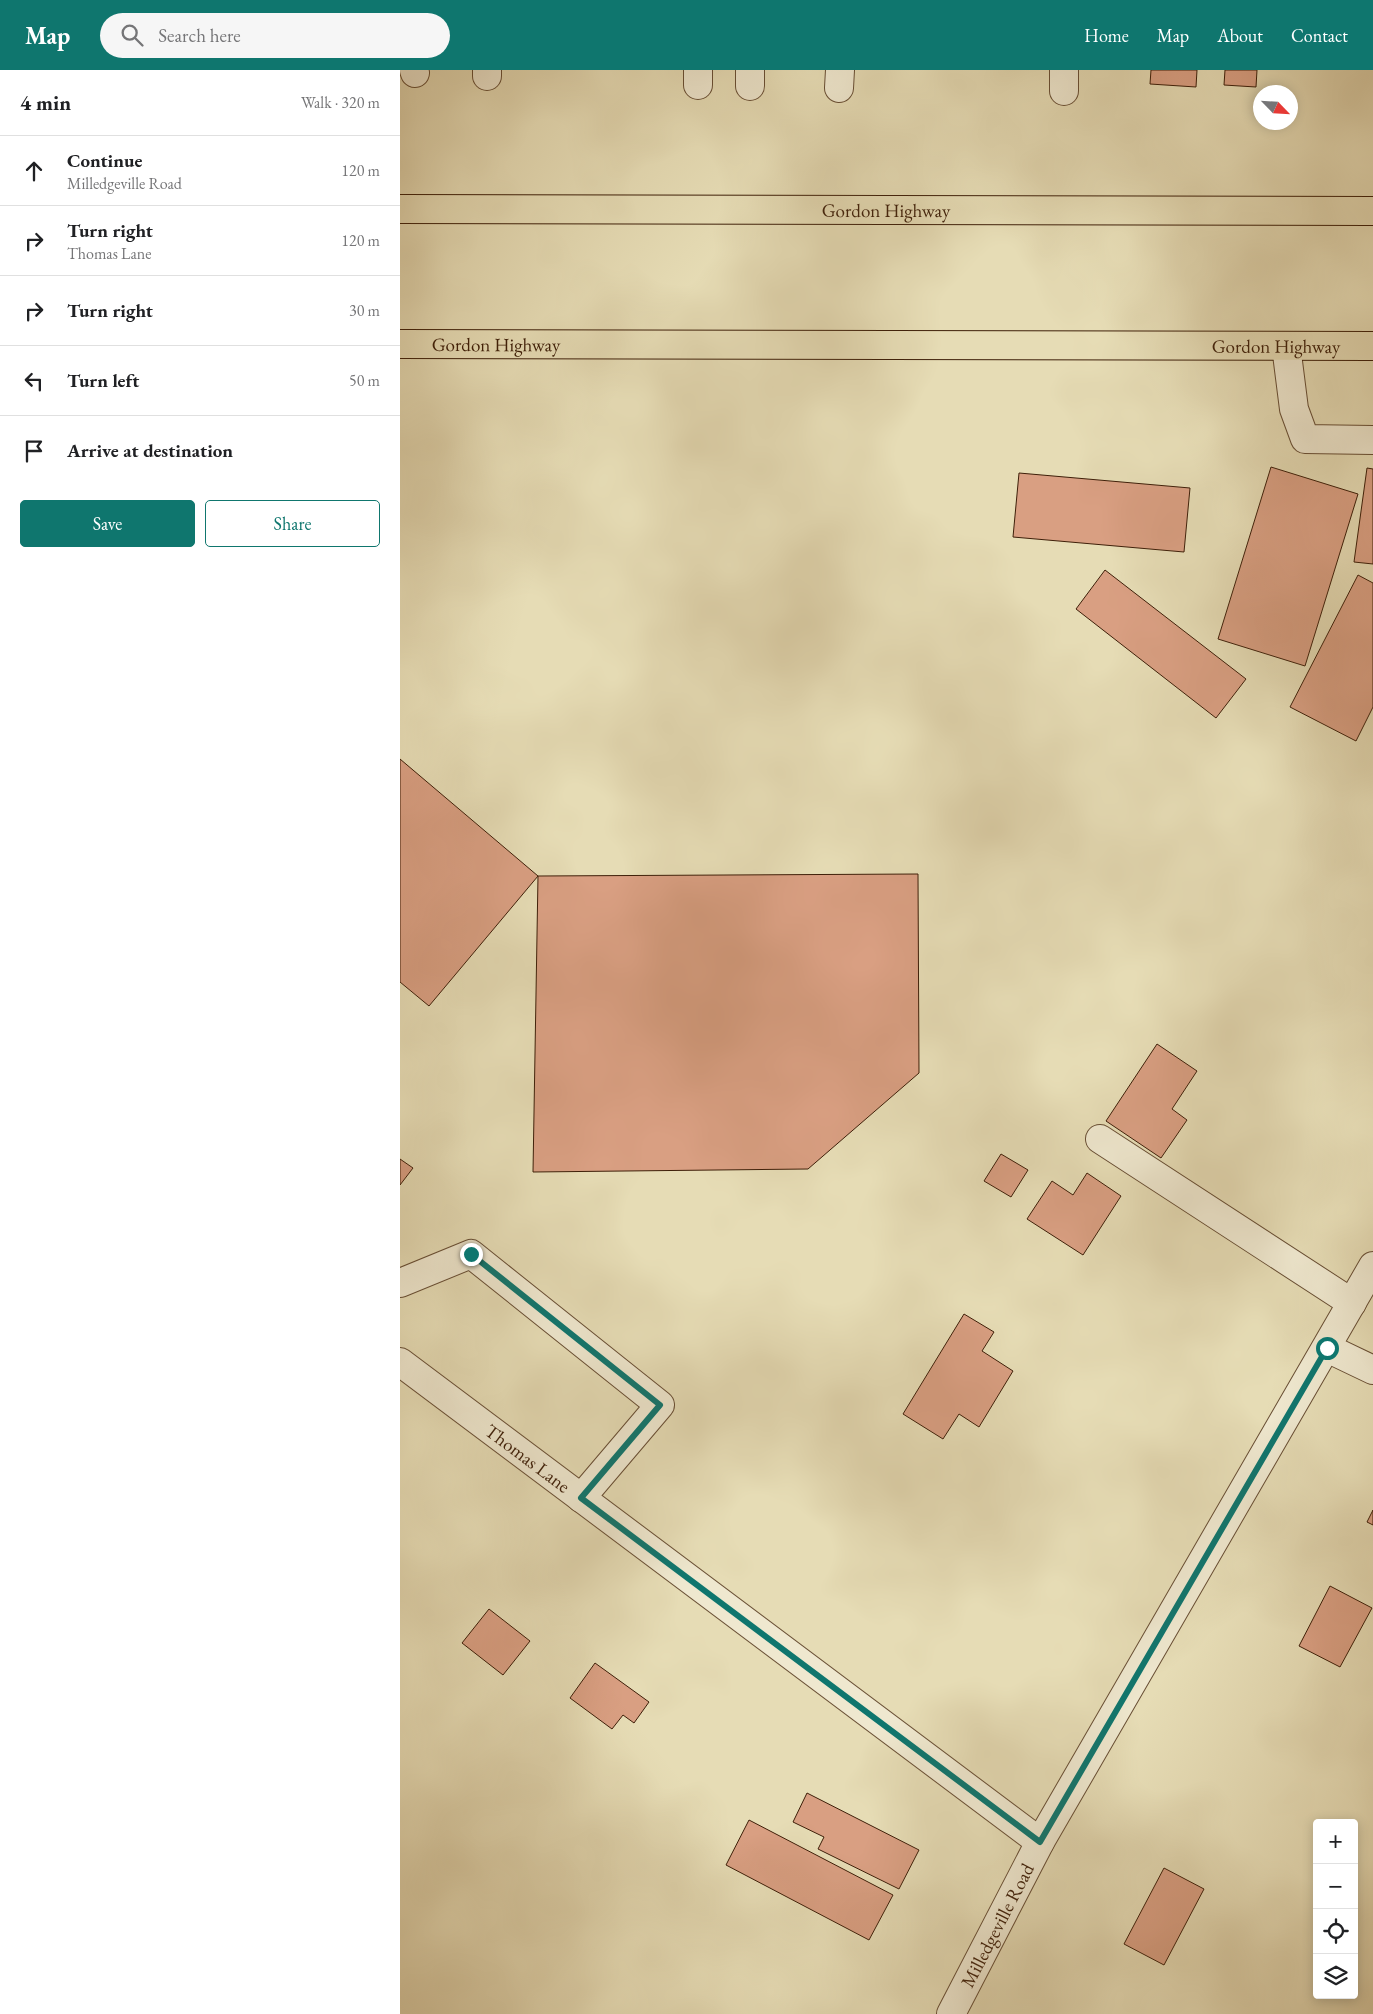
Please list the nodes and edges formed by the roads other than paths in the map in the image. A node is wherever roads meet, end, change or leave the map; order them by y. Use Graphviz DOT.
graph roads {
  1 [pos="400,209"];
  2 [pos="1373,211"];
  3 [pos="400,344"];
  4 [pos="1286,346"];
  5 [pos="1373,346"];
  6 [pos="1373,440"];
  7 [pos="1100,1139"];
  8 [pos="1373,1266"];
  9 [pos="400,1283"];
  10 [pos="1352,1303"];
  11 [pos="1327,1348"];
  12 [pos="400,1362"];
  13 [pos="1373,1370"];
  14 [pos="581,1498"];
  15 [pos="1040,1842"];
  16 [pos="951,2014"];
  1 -- 2 [label="highway, Gordon Highway"];
  3 -- 4 [label="highway, Gordon Highway"];
  4 -- 5 [label="highway, Gordon Highway"];
  4 -- 6 [label="street"];
  7 -- 10 [label="street"];
  8 -- 10 [label="street, Milledgeville Road"];
  9 -- 14 [label="street"];
  10 -- 11 [label="street, Milledgeville Road"];
  11 -- 13 [label="street"];
  11 -- 15 [label="street, Milledgeville Road"];
  12 -- 14 [label="street, Thomas Lane"];
  14 -- 15 [label="street, Thomas Lane"];
  15 -- 16 [label="street, Milledgeville Road"];
}
